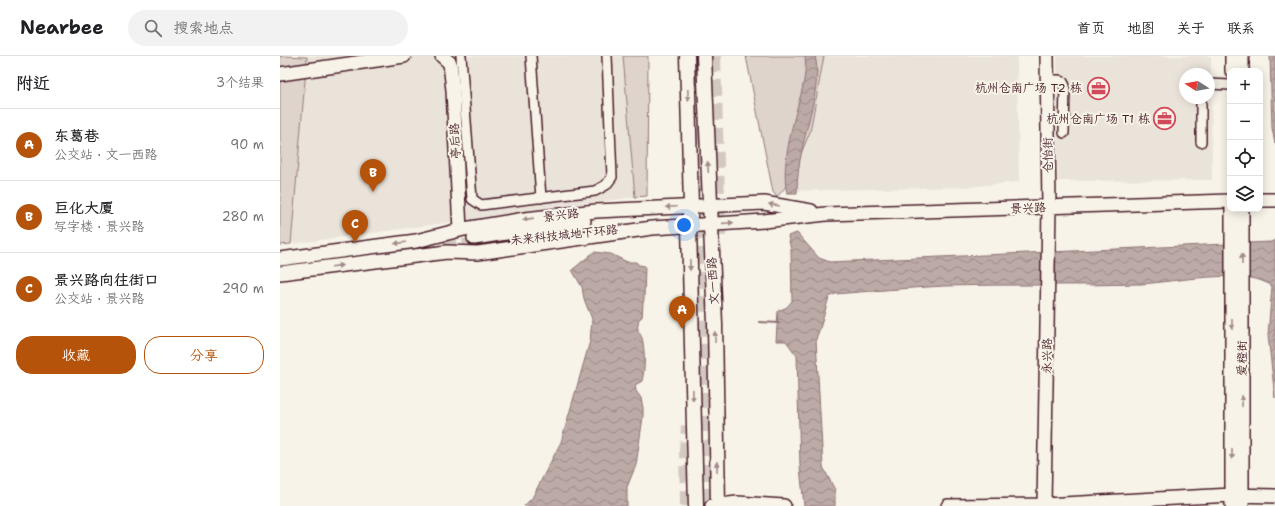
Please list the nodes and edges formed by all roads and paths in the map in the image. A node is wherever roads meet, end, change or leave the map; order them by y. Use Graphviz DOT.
graph roads {
  1 [pos="404,56"];
  2 [pos="442,56"];
  3 [pos="461,56"];
  4 [pos="531,56"];
  5 [pos="607,56"];
  6 [pos="687,56"];
  7 [pos="704,56"];
  8 [pos="1047,56"];
  9 [pos="1232,56"];
  10 [pos="1242,56"];
  11 [pos="1232,68"];
  12 [pos="1242,68"];
  13 [pos="282,73"];
  14 [pos="1047,80"];
  15 [pos="1215,84"];
  16 [pos="1227,85"];
  17 [pos="1201,104"];
  18 [pos="1064,133"];
  19 [pos="1201,142"];
  20 [pos="541,198"];
  21 [pos="1227,201"];
  22 [pos="691,206"];
  23 [pos="710,206"];
  24 [pos="1049,207"];
  25 [pos="649,208"];
  26 [pos="1233,212"];
  27 [pos="1241,212"];
  28 [pos="826,214"];
  29 [pos="711,225"];
  30 [pos="689,226"];
  31 [pos="652,228"];
  32 [pos="460,230"];
  33 [pos="1237,231"];
  34 [pos="280,258"];
  35 [pos="280,273"];
  36 [pos="1270,496"];
  37 [pos="1237,501"];
  38 [pos="1044,505"];
  39 [pos="696,506"];
  40 [pos="716,506"];
  41 [pos="784,506"];
  42 [pos="948,506"];
  1 -- 13 [label="street"];
  2 -- 32 [label="street, 亭后路"];
  3 -- 20 [label="street"];
  4 -- 20 [label="street"];
  5 -- 20 [label="street"];
  6 -- 22 [label="main road, 文一西路, one-way"];
  23 -- 7 [label="main road, 文一西路, one-way"];
  8 -- 14 [label="street, 仓怡街"];
  9 -- 11 [label="street"];
  10 -- 12 [label="street"];
  14 -- 18 [label="street"];
  14 -- 24 [label="street, 仓怡街"];
  15 -- 16 [label="street"];
  17 -- 19 [label="street"];
  21 -- 24 [label="street, 景兴路"];
  22 -- 23 [label="street, 景兴路"];
  22 -- 25 [label="street, 景兴路, one-way"];
  22 -- 30 [label="main road, 文一西路"];
  28 -- 23 [label="street, 景兴路, one-way"];
  23 -- 29 [label="main road, 文一西路"];
  24 -- 28 [label="street, 景兴路"];
  24 -- 38 [label="street, 永兴路"];
  25 -- 31 [label="street, 未来科技城地下环路"];
  25 -- 32 [label="street, 景兴路, one-way"];
  26 -- 33 [label="street, 爱橙街"];
  27 -- 33 [label="street, 爱橙街"];
  29 -- 28 [label="street, 景兴路, one-way"];
  29 -- 30 [label="street, 景兴路"];
  40 -- 29 [label="main road, 文一西路, one-way"];
  30 -- 31 [label="street, 景兴路"];
  30 -- 39 [label="main road, 文一西路, one-way"];
  35 -- 31 [label="street, 景兴路, one-way"];
  32 -- 34 [label="street, 景兴路, one-way"];
  33 -- 37 [label="street, 爱橙街"];
  36 -- 37 [label="street"];
  37 -- 38 [label="street"];
  38 -- 42 [label="street"];
  40 -- 41 [label="street"];
}
